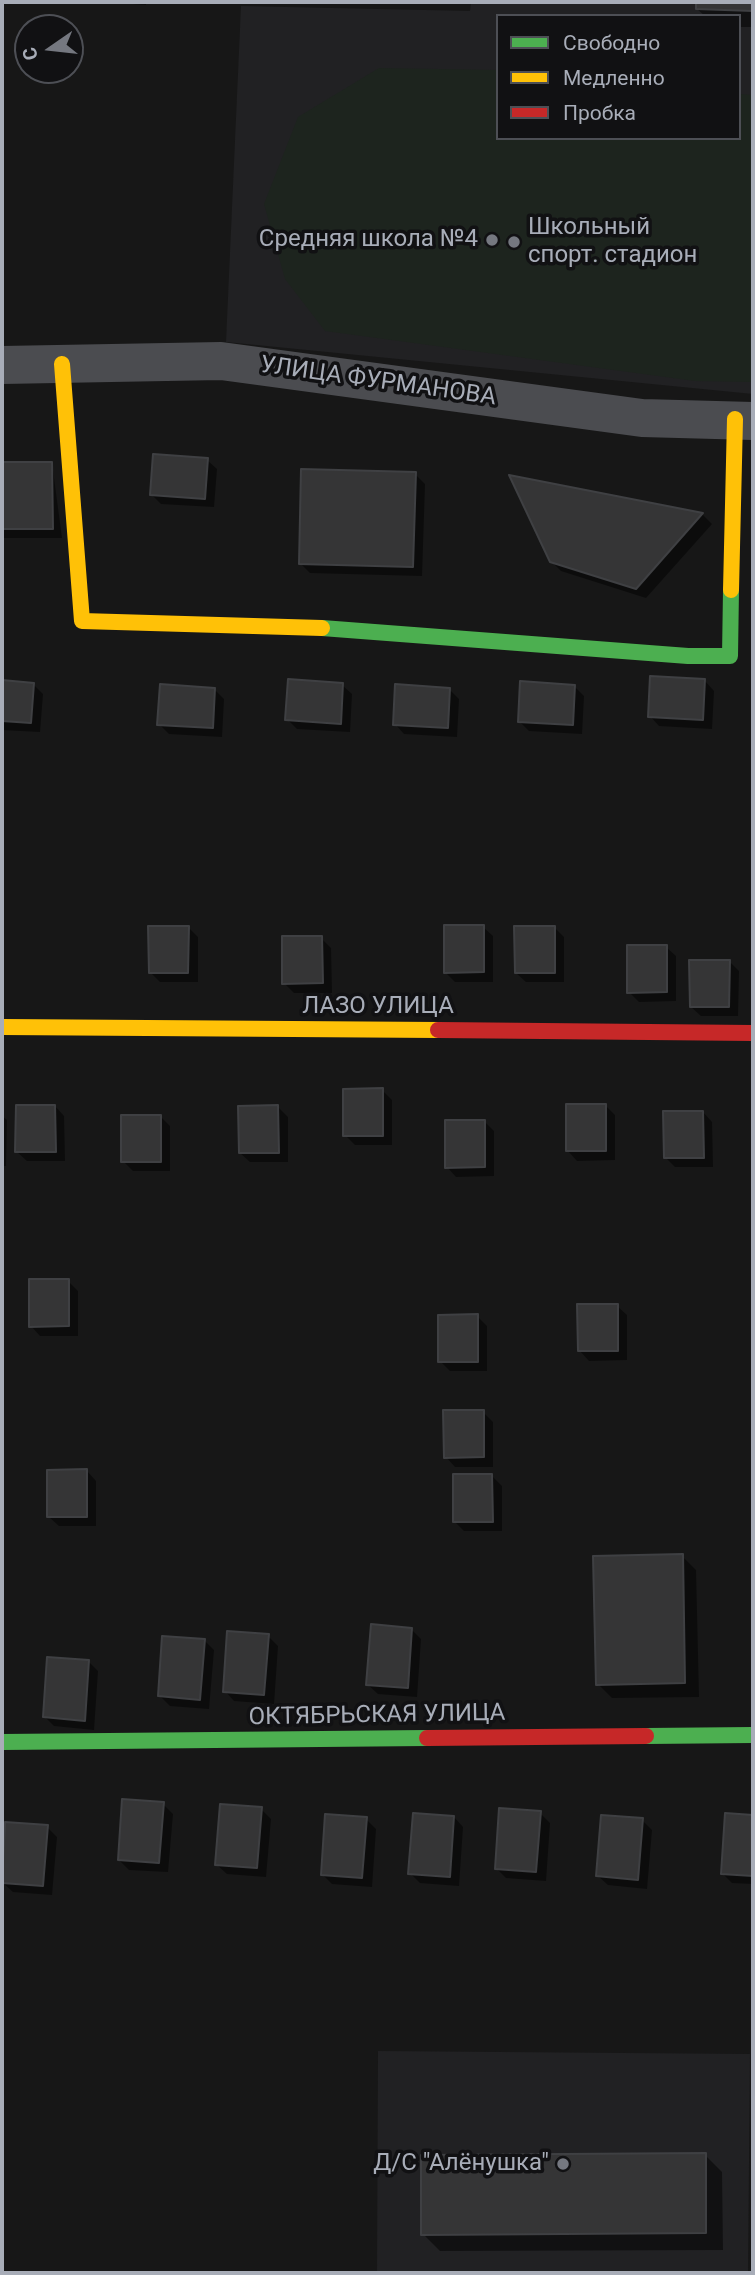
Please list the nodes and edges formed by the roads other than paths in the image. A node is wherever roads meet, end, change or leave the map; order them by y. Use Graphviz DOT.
graph roads {
  1 [pos="62,364"];
  2 [pos="2,365"];
  3 [pos="744,420"];
  4 [pos="2,1027"];
  5 [pos="753,1033"];
  6 [pos="753,1735"];
  7 [pos="2,1742"];
  1 -- 2 [label="street, УЛИЦА ФУРМАНОВА"];
  1 -- 3 [label="street, УЛИЦА ФУРМАНОВА"];
  1 -- 3 [label="street"];
  4 -- 5 [label="street, ЛАЗО УЛИЦА"];
  6 -- 7 [label="street, ОКТЯБРЬСКАЯ УЛИЦА"];
}
